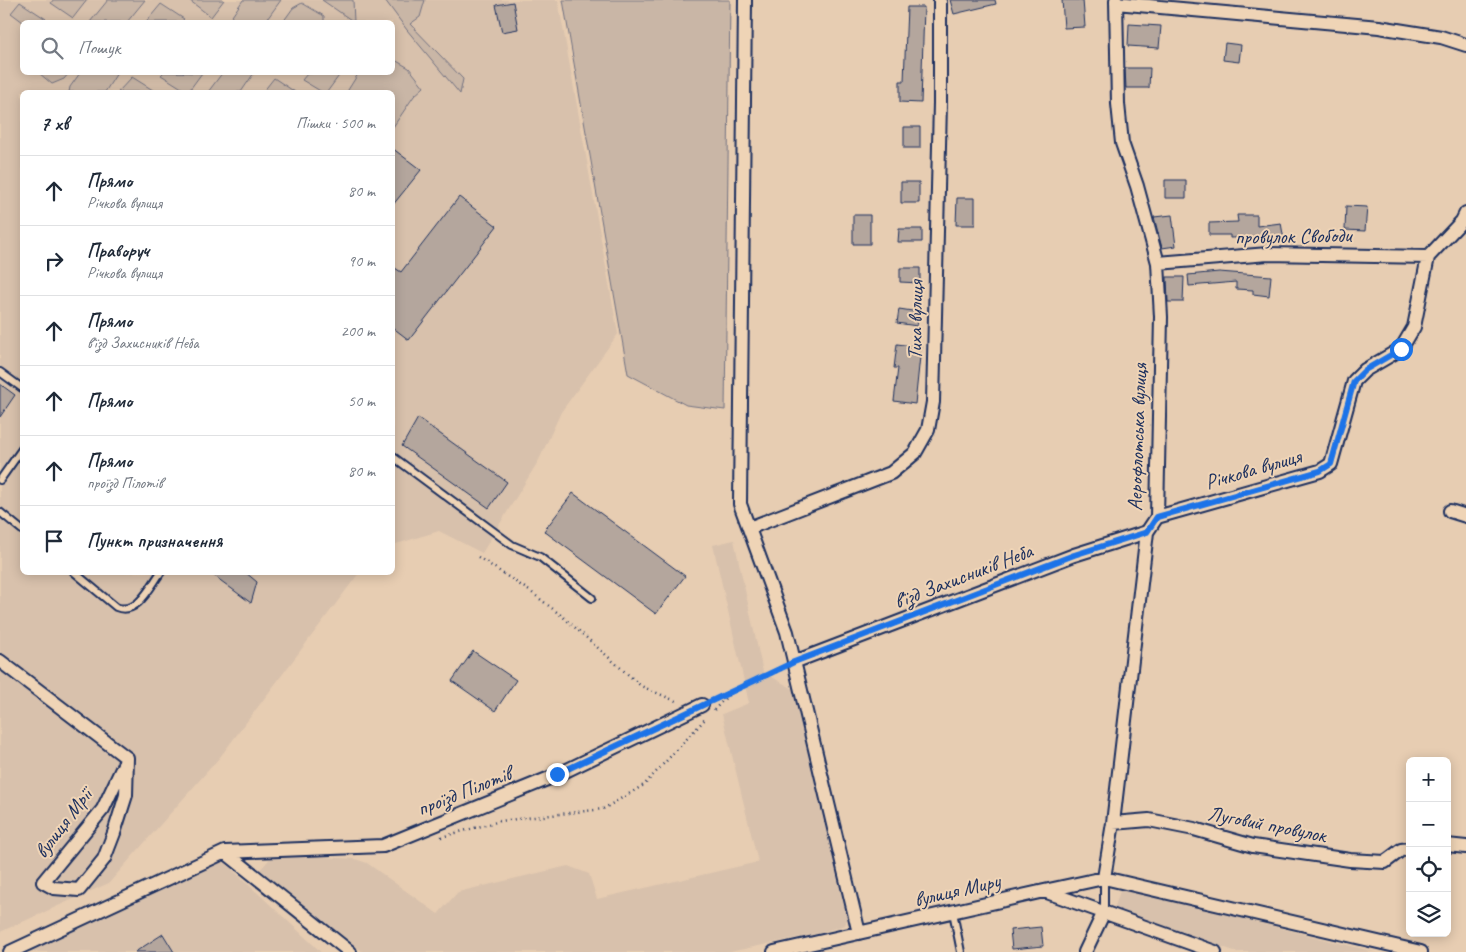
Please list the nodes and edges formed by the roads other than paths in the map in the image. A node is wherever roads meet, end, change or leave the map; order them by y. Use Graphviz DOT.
graph roads {
  1 [pos="746,0"];
  2 [pos="940,0"];
  3 [pos="1116,2"];
  4 [pos="1466,45"];
  5 [pos="1466,213"];
  6 [pos="1428,257"];
  7 [pos="1158,264"];
  8 [pos="0,372"];
  9 [pos="20,387"];
  10 [pos="20,453"];
  11 [pos="395,458"];
  12 [pos="0,480"];
  13 [pos="1450,511"];
  14 [pos="0,512"];
  15 [pos="1466,516"];
  16 [pos="1157,517"];
  17 [pos="20,528"];
  18 [pos="749,528"];
  19 [pos="1147,532"];
  20 [pos="78,575"];
  21 [pos="160,575"];
  22 [pos="592,598"];
  23 [pos="0,660"];
  24 [pos="794,662"];
  25 [pos="702,705"];
  26 [pos="127,758"];
  27 [pos="1113,823"];
  28 [pos="1451,845"];
  29 [pos="1466,846"];
  30 [pos="1406,849"];
  31 [pos="225,852"];
  32 [pos="1104,878"];
  33 [pos="1044,891"];
  34 [pos="953,912"];
  35 [pos="1104,912"];
  36 [pos="859,933"];
  37 [pos="10,952"];
  38 [pos="350,952"];
  39 [pos="774,952"];
  40 [pos="961,952"];
  41 [pos="1086,952"];
  42 [pos="1215,952"];
  43 [pos="1421,952"];
  1 -- 18 [label="street"];
  2 -- 18 [label="street, Тиха вулиця"];
  3 -- 4 [label="street"];
  3 -- 7 [label="street, Аерофлотська вулиця"];
  5 -- 6 [label="street"];
  6 -- 7 [label="street, провулок Свободи"];
  6 -- 16 [label="street, Річкова вулиця"];
  7 -- 16 [label="street, Аерофлотська вулиця"];
  8 -- 9 [label="lane"];
  10 -- 12 [label="lane"];
  11 -- 22 [label="lane"];
  13 -- 15 [label="street"];
  14 -- 17 [label="lane"];
  16 -- 19 [label="street, Аерофлотська вулиця"];
  18 -- 24 [label="street"];
  19 -- 24 [label="street, в'їзд Захисників Неба"];
  19 -- 27 [label="street, Аерофлотська вулиця"];
  20 -- 21 [label="lane"];
  23 -- 26 [label="street"];
  24 -- 36 [label="street"];
  25 -- 31 [label="street, проїзд Пілотів"];
  26 -- 26 [label="street, вулиця Мрії"];
  27 -- 30 [label="street, Луговий провулок"];
  27 -- 32 [label="street, Аерофлотська вулиця"];
  28 -- 29 [label="street"];
  31 -- 37 [label="street, проїзд Пілотів"];
  31 -- 38 [label="street"];
  32 -- 33 [label="street, вулиця Миру"];
  32 -- 35 [label="lane"];
  32 -- 43 [label="street"];
  33 -- 34 [label="street, вулиця Миру"];
  33 -- 35 [label="street"];
  34 -- 36 [label="street, вулиця Миру"];
  34 -- 40 [label="lane"];
  35 -- 41 [label="street"];
  35 -- 42 [label="street"];
  36 -- 39 [label="street, вулиця Миру"];
}
